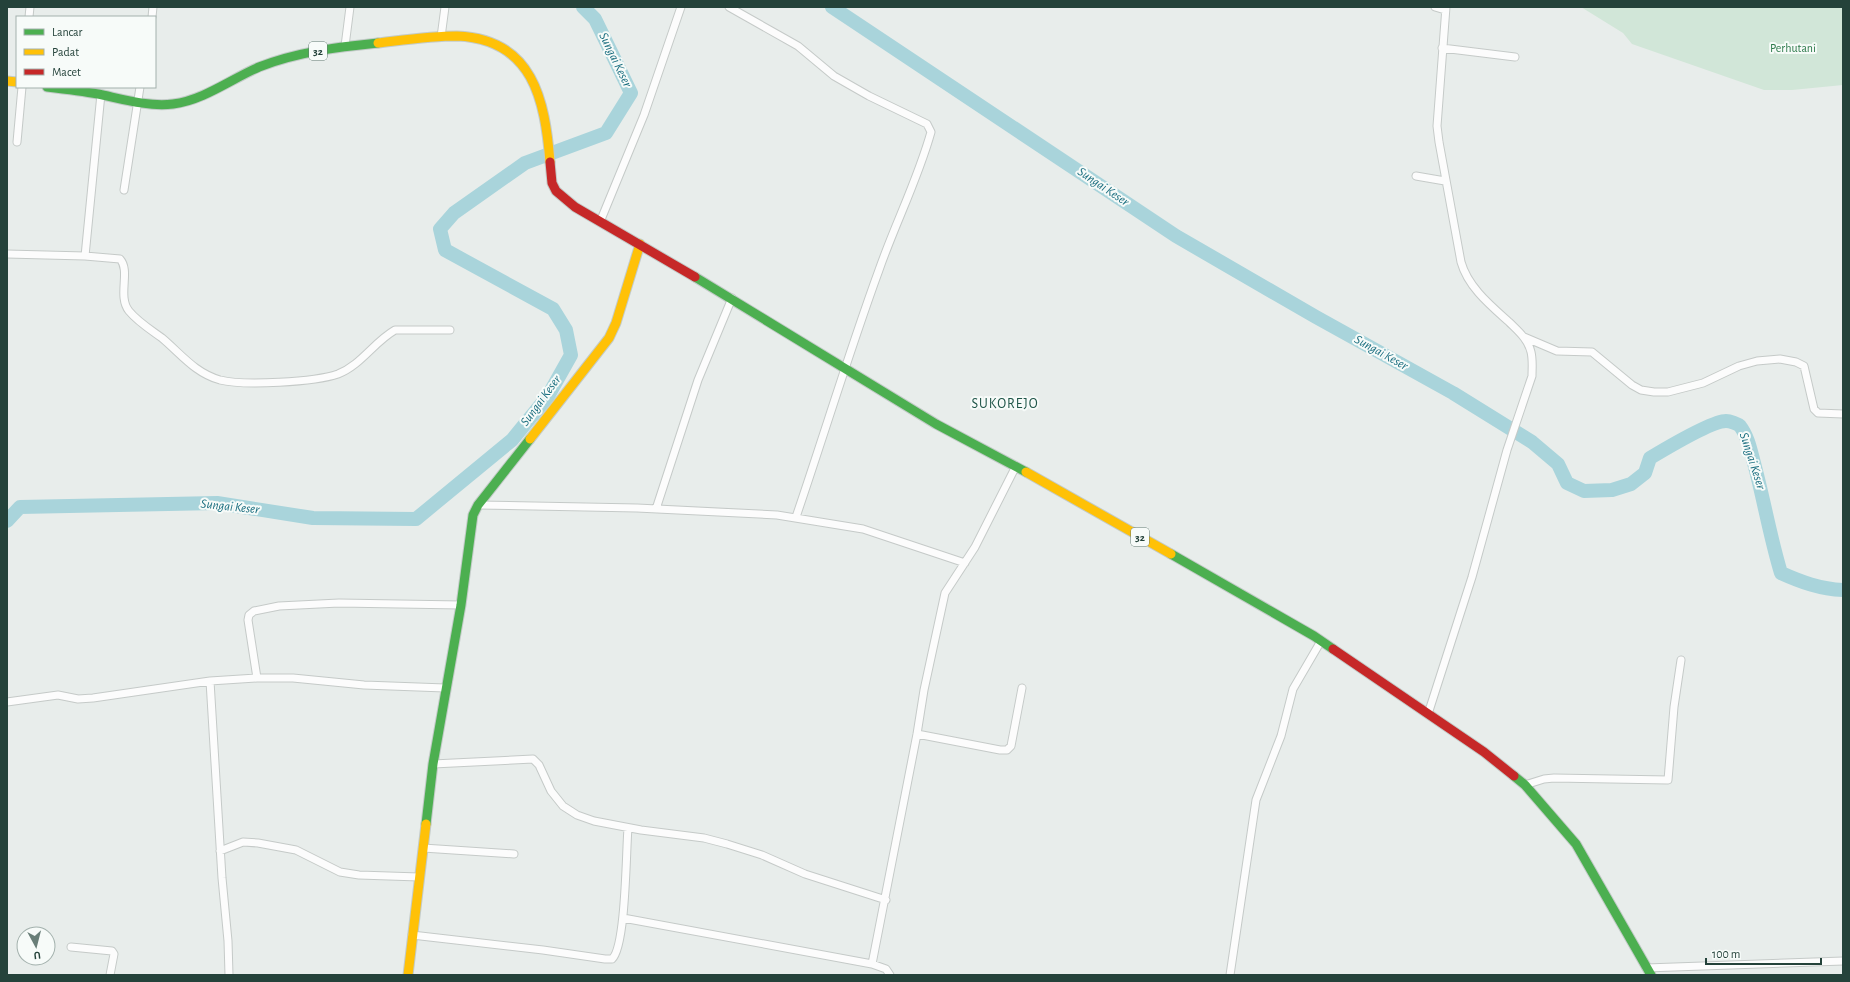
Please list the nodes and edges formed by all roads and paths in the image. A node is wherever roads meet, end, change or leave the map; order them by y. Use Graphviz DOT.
graph roads {
  1 [pos="350,7"];
  2 [pos="445,7"];
  3 [pos="681,7"];
  4 [pos="729,7"];
  5 [pos="1435,7"];
  6 [pos="1445,9"];
  7 [pos="441,37"];
  8 [pos="345,46"];
  9 [pos="1442,48"];
  10 [pos="1515,56"];
  11 [pos="22,88"];
  12 [pos="55,88"];
  13 [pos="140,88"];
  14 [pos="101,94"];
  15 [pos="138,102"];
  16 [pos="17,142"];
  17 [pos="1416,176"];
  18 [pos="1446,181"];
  19 [pos="124,190"];
  20 [pos="600,222"];
  21 [pos="640,244"];
  22 [pos="7,254"];
  23 [pos="85,256"];
  24 [pos="732,298"];
  25 [pos="450,330"];
  26 [pos="1524,337"];
  27 [pos="844,369"];
  28 [pos="1843,414"];
  29 [pos="1016,466"];
  30 [pos="478,505"];
  31 [pos="656,509"];
  32 [pos="796,517"];
  33 [pos="965,563"];
  34 [pos="461,605"];
  35 [pos="1321,640"];
  36 [pos="1681,660"];
  37 [pos="257,678"];
  38 [pos="210,681"];
  39 [pos="445,688"];
  40 [pos="1022,688"];
  41 [pos="7,702"];
  42 [pos="1428,714"];
  43 [pos="917,734"];
  44 [pos="433,764"];
  45 [pos="1525,785"];
  46 [pos="628,828"];
  47 [pos="422,848"];
  48 [pos="220,851"];
  49 [pos="514,854"];
  50 [pos="419,877"];
  51 [pos="886,900"];
  52 [pos="623,918"];
  53 [pos="412,935"];
  54 [pos="70,947"];
  55 [pos="1843,961"];
  56 [pos="872,964"];
  57 [pos="1648,971"];
  58 [pos="110,975"];
  59 [pos="229,975"];
  60 [pos="408,975"];
  61 [pos="890,975"];
  62 [pos="1230,975"];
  1 -- 8 [label="street"];
  2 -- 7 [label="street"];
  3 -- 20 [label="street"];
  4 -- 27 [label="street"];
  5 -- 6 [label="street"];
  6 -- 9 [label="street"];
  7 -- 8 [label="main road, 32"];
  7 -- 20 [label="main road, 32"];
  8 -- 15 [label="main road, 32"];
  9 -- 10 [label="street"];
  9 -- 18 [label="street"];
  11 -- 16 [label="street"];
  12 -- 14 [label="main road, 32"];
  13 -- 15 [label="street"];
  14 -- 15 [label="main road, 32"];
  14 -- 23 [label="street"];
  15 -- 19 [label="street"];
  17 -- 18 [label="street"];
  18 -- 26 [label="street"];
  20 -- 21 [label="main road, 32"];
  21 -- 24 [label="main road, 32"];
  21 -- 30 [label="main road"];
  22 -- 23 [label="street"];
  23 -- 25 [label="street"];
  24 -- 27 [label="main road, 32"];
  24 -- 31 [label="street"];
  26 -- 28 [label="street"];
  26 -- 42 [label="street"];
  27 -- 29 [label="main road, 32"];
  27 -- 32 [label="street"];
  29 -- 33 [label="street"];
  29 -- 35 [label="main road, 32"];
  30 -- 31 [label="street"];
  30 -- 34 [label="main road"];
  31 -- 32 [label="street"];
  32 -- 33 [label="street"];
  33 -- 43 [label="street"];
  34 -- 37 [label="street"];
  34 -- 39 [label="main road"];
  35 -- 42 [label="main road, 32"];
  35 -- 62 [label="street"];
  36 -- 45 [label="street"];
  37 -- 38 [label="street"];
  37 -- 39 [label="street"];
  38 -- 41 [label="street"];
  38 -- 48 [label="street"];
  39 -- 44 [label="main road"];
  40 -- 43 [label="street"];
  42 -- 45 [label="main road, 32"];
  43 -- 51 [label="street"];
  44 -- 46 [label="street"];
  44 -- 47 [label="main road"];
  45 -- 57 [label="main road, 32"];
  46 -- 51 [label="street"];
  46 -- 52 [label="street"];
  47 -- 49 [label="street"];
  47 -- 50 [label="main road"];
  48 -- 50 [label="street"];
  48 -- 59 [label="street"];
  50 -- 53 [label="main road"];
  51 -- 56 [label="street"];
  52 -- 53 [label="street"];
  52 -- 56 [label="street"];
  53 -- 60 [label="main road"];
  54 -- 58 [label="street"];
  55 -- 57 [label="street"];
  56 -- 61 [label="street"];
}
